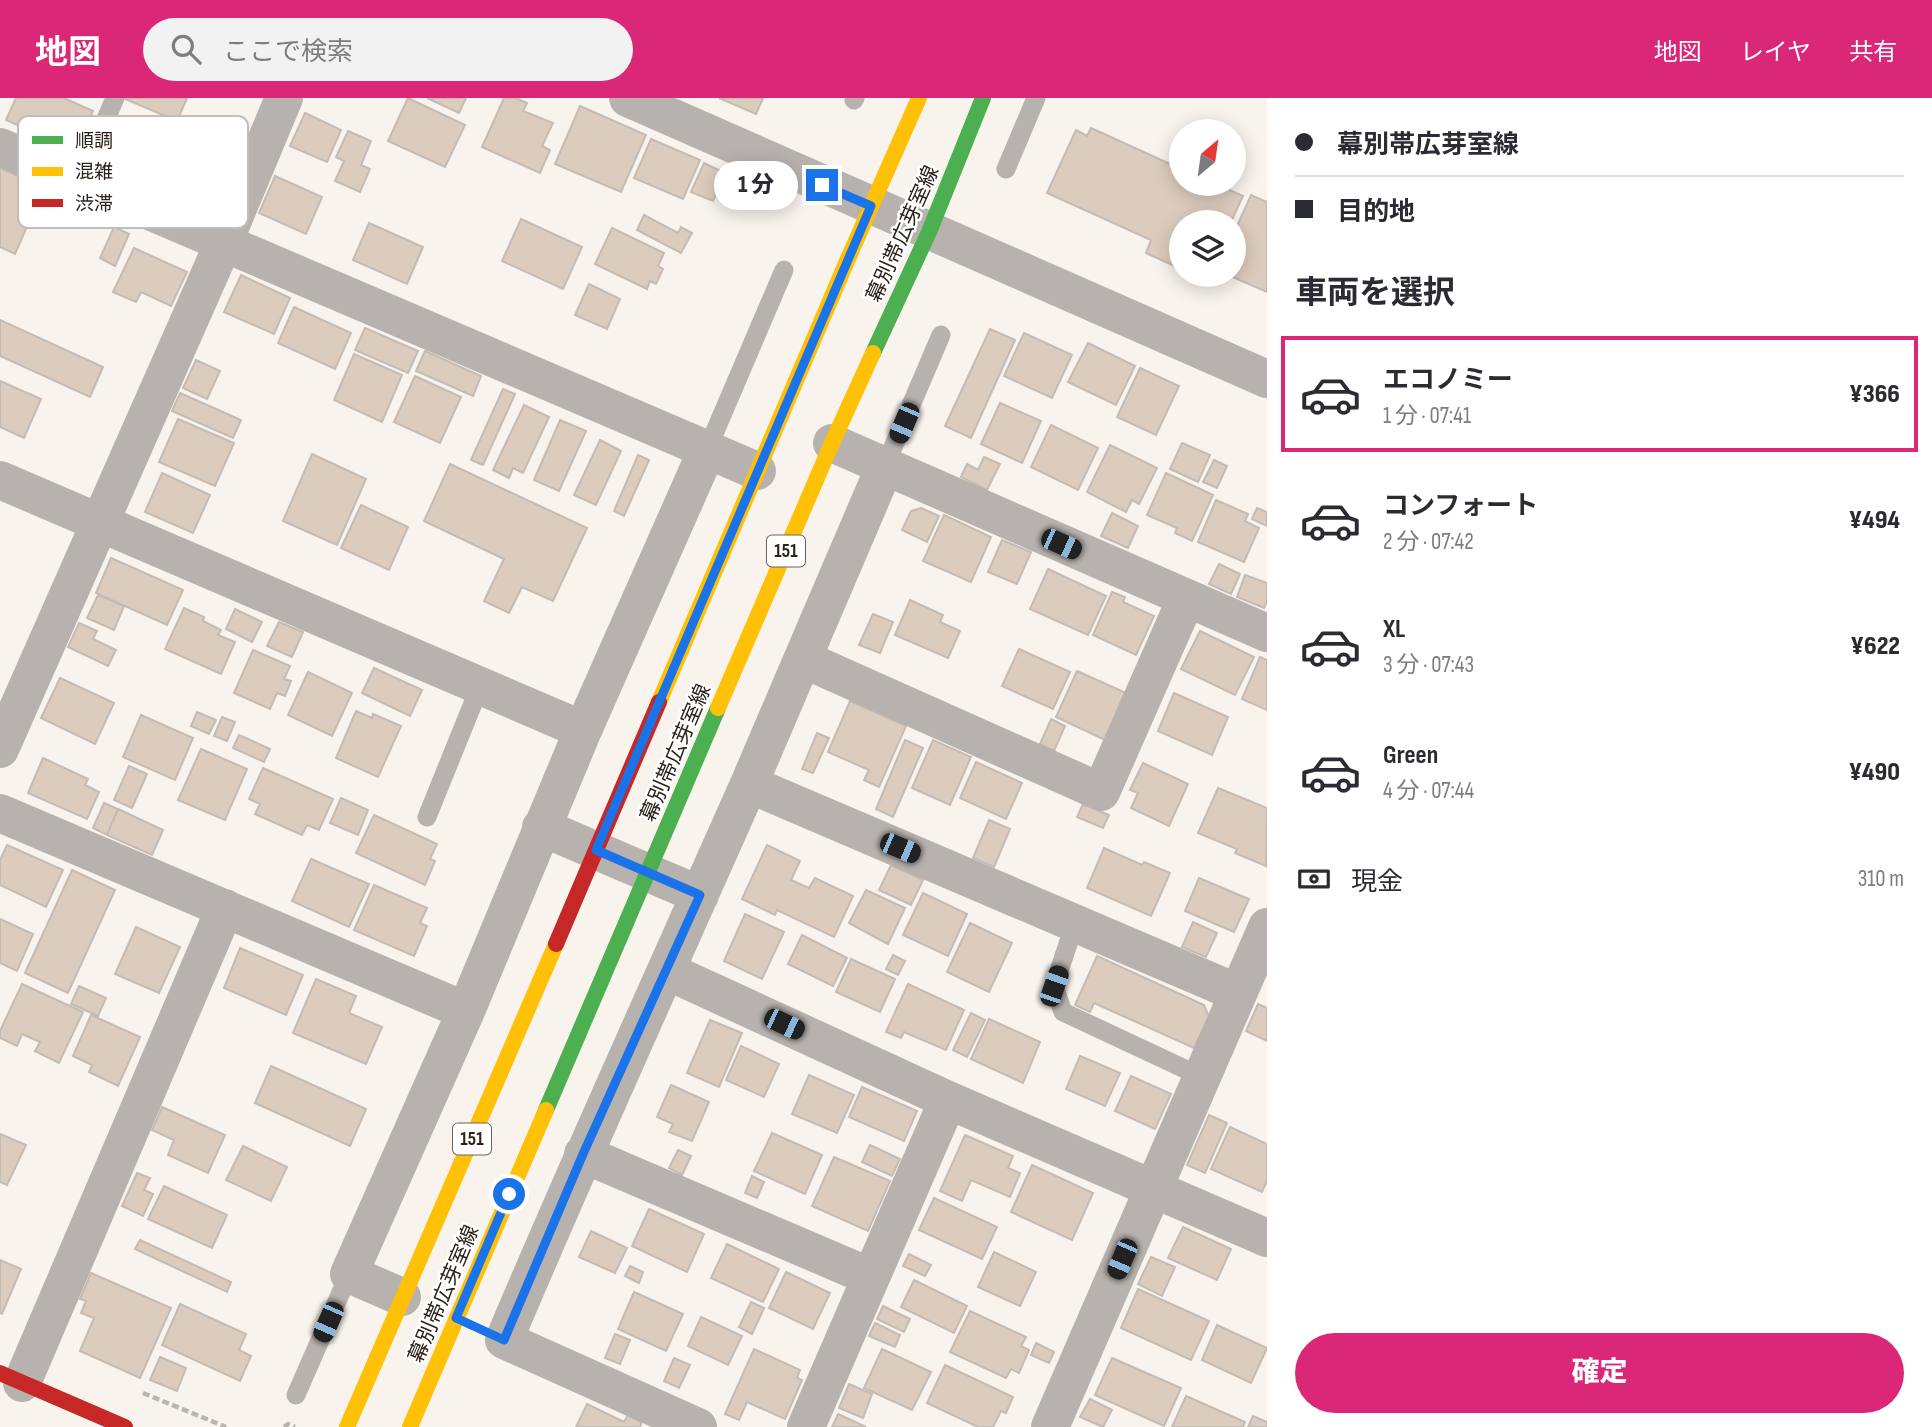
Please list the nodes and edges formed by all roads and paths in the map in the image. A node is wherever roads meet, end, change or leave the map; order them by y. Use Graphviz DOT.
graph roads {
  1 [pos="115,98"];
  2 [pos="284,98"];
  3 [pos="628,98"];
  4 [pos="919,98"];
  5 [pos="983,98"];
  6 [pos="1037,98"];
  7 [pos="107,116"];
  8 [pos="0,147"];
  9 [pos="18,155"];
  10 [pos="1006,169"];
  11 [pos="248,184"];
  12 [pos="871,206"];
  13 [pos="186,228"];
  14 [pos="230,228"];
  15 [pos="929,232"];
  16 [pos="223,244"];
  17 [pos="784,270"];
  18 [pos="941,335"];
  19 [pos="1267,379"];
  20 [pos="832,443"];
  21 [pos="707,450"];
  22 [pos="886,466"];
  23 [pos="757,471"];
  24 [pos="0,480"];
  25 [pos="100,522"];
  26 [pos="1186,599"];
  27 [pos="1267,633"];
  28 [pos="803,660"];
  29 [pos="480,686"];
  30 [pos="583,730"];
  31 [pos="0,749"];
  32 [pos="749,784"];
  33 [pos="0,813"];
  34 [pos="427,817"];
  35 [pos="541,827"];
  36 [pos="596,850"];
  37 [pos="647,872"];
  38 [pos="700,895"];
  39 [pos="225,908"];
  40 [pos="1075,923"];
  41 [pos="1267,927"];
  42 [pos="667,971"];
  43 [pos="1238,993"];
  44 [pos="466,1011"];
  45 [pos="1202,1077"];
  46 [pos="948,1100"];
  47 [pos="583,1154"];
  48 [pos="1153,1188"];
  49 [pos="1267,1238"];
  50 [pos="349,1274"];
  51 [pos="871,1277"];
  52 [pos="402,1297"];
  53 [pos="456,1318"];
  54 [pos="504,1340"];
  55 [pos="11,1378"];
  56 [pos="296,1395"];
  57 [pos="125,1427"];
  58 [pos="284,1427"];
  59 [pos="295,1427"];
  60 [pos="348,1427"];
  61 [pos="410,1427"];
  62 [pos="698,1427"];
  63 [pos="806,1427"];
  64 [pos="1050,1427"];
  1 -- 7 [label="lane"];
  2 -- 11 [label="street"];
  3 -- 12 [label="street"];
  4 -- 12 [label="main road, 幕別帯広芽室線 / 151"];
  5 -- 15 [label="main road, 幕別帯広芽室線 / 151"];
  6 -- 10 [label="lane"];
  8 -- 9 [label="street"];
  12 -- 15 [label="street"];
  12 -- 23 [label="main road, 幕別帯広芽室線 / 151"];
  13 -- 16 [label="street"];
  14 -- 16 [label="street"];
  15 -- 19 [label="street"];
  15 -- 20 [label="main road, 幕別帯広芽室線 / 151"];
  16 -- 21 [label="street"];
  16 -- 25 [label="street"];
  17 -- 21 [label="lane"];
  18 -- 22 [label="lane"];
  20 -- 22 [label="street"];
  20 -- 37 [label="main road, 幕別帯広芽室線 / 151"];
  21 -- 23 [label="street"];
  21 -- 30 [label="street"];
  22 -- 26 [label="street"];
  22 -- 28 [label="street"];
  23 -- 36 [label="main road, 幕別帯広芽室線 / 151"];
  24 -- 25 [label="street"];
  25 -- 29 [label="street"];
  25 -- 31 [label="street"];
  26 -- 27 [label="street"];
  26 -- 28 [label="street"];
  28 -- 32 [label="street"];
  29 -- 30 [label="street"];
  29 -- 34 [label="lane"];
  30 -- 35 [label="street"];
  32 -- 38 [label="street"];
  32 -- 40 [label="street"];
  33 -- 39 [label="street"];
  35 -- 36 [label="street"];
  35 -- 44 [label="street"];
  36 -- 37 [label="street"];
  36 -- 52 [label="main road, 幕別帯広芽室線 / 151"];
  37 -- 38 [label="street"];
  37 -- 53 [label="main road, 幕別帯広芽室線 / 151"];
  38 -- 42 [label="street"];
  39 -- 44 [label="street"];
  39 -- 55 [label="street"];
  40 -- 43 [label="street"];
  40 -- 45 [label="lane"];
  41 -- 43 [label="street"];
  42 -- 46 [label="street"];
  42 -- 47 [label="street"];
  43 -- 45 [label="street"];
  44 -- 50 [label="street"];
  45 -- 48 [label="street"];
  46 -- 48 [label="street"];
  46 -- 51 [label="street"];
  47 -- 51 [label="street"];
  47 -- 54 [label="street"];
  48 -- 49 [label="street"];
  48 -- 64 [label="street"];
  50 -- 52 [label="street"];
  50 -- 56 [label="lane"];
  51 -- 63 [label="street"];
  52 -- 60 [label="main road, 幕別帯広芽室線 / 151"];
  53 -- 54 [label="street"];
  53 -- 61 [label="main road, 幕別帯広芽室線 / 151"];
  54 -- 62 [label="street"];
  55 -- 57 [label="main road"];
  58 -- 59 [label="path"];
}
